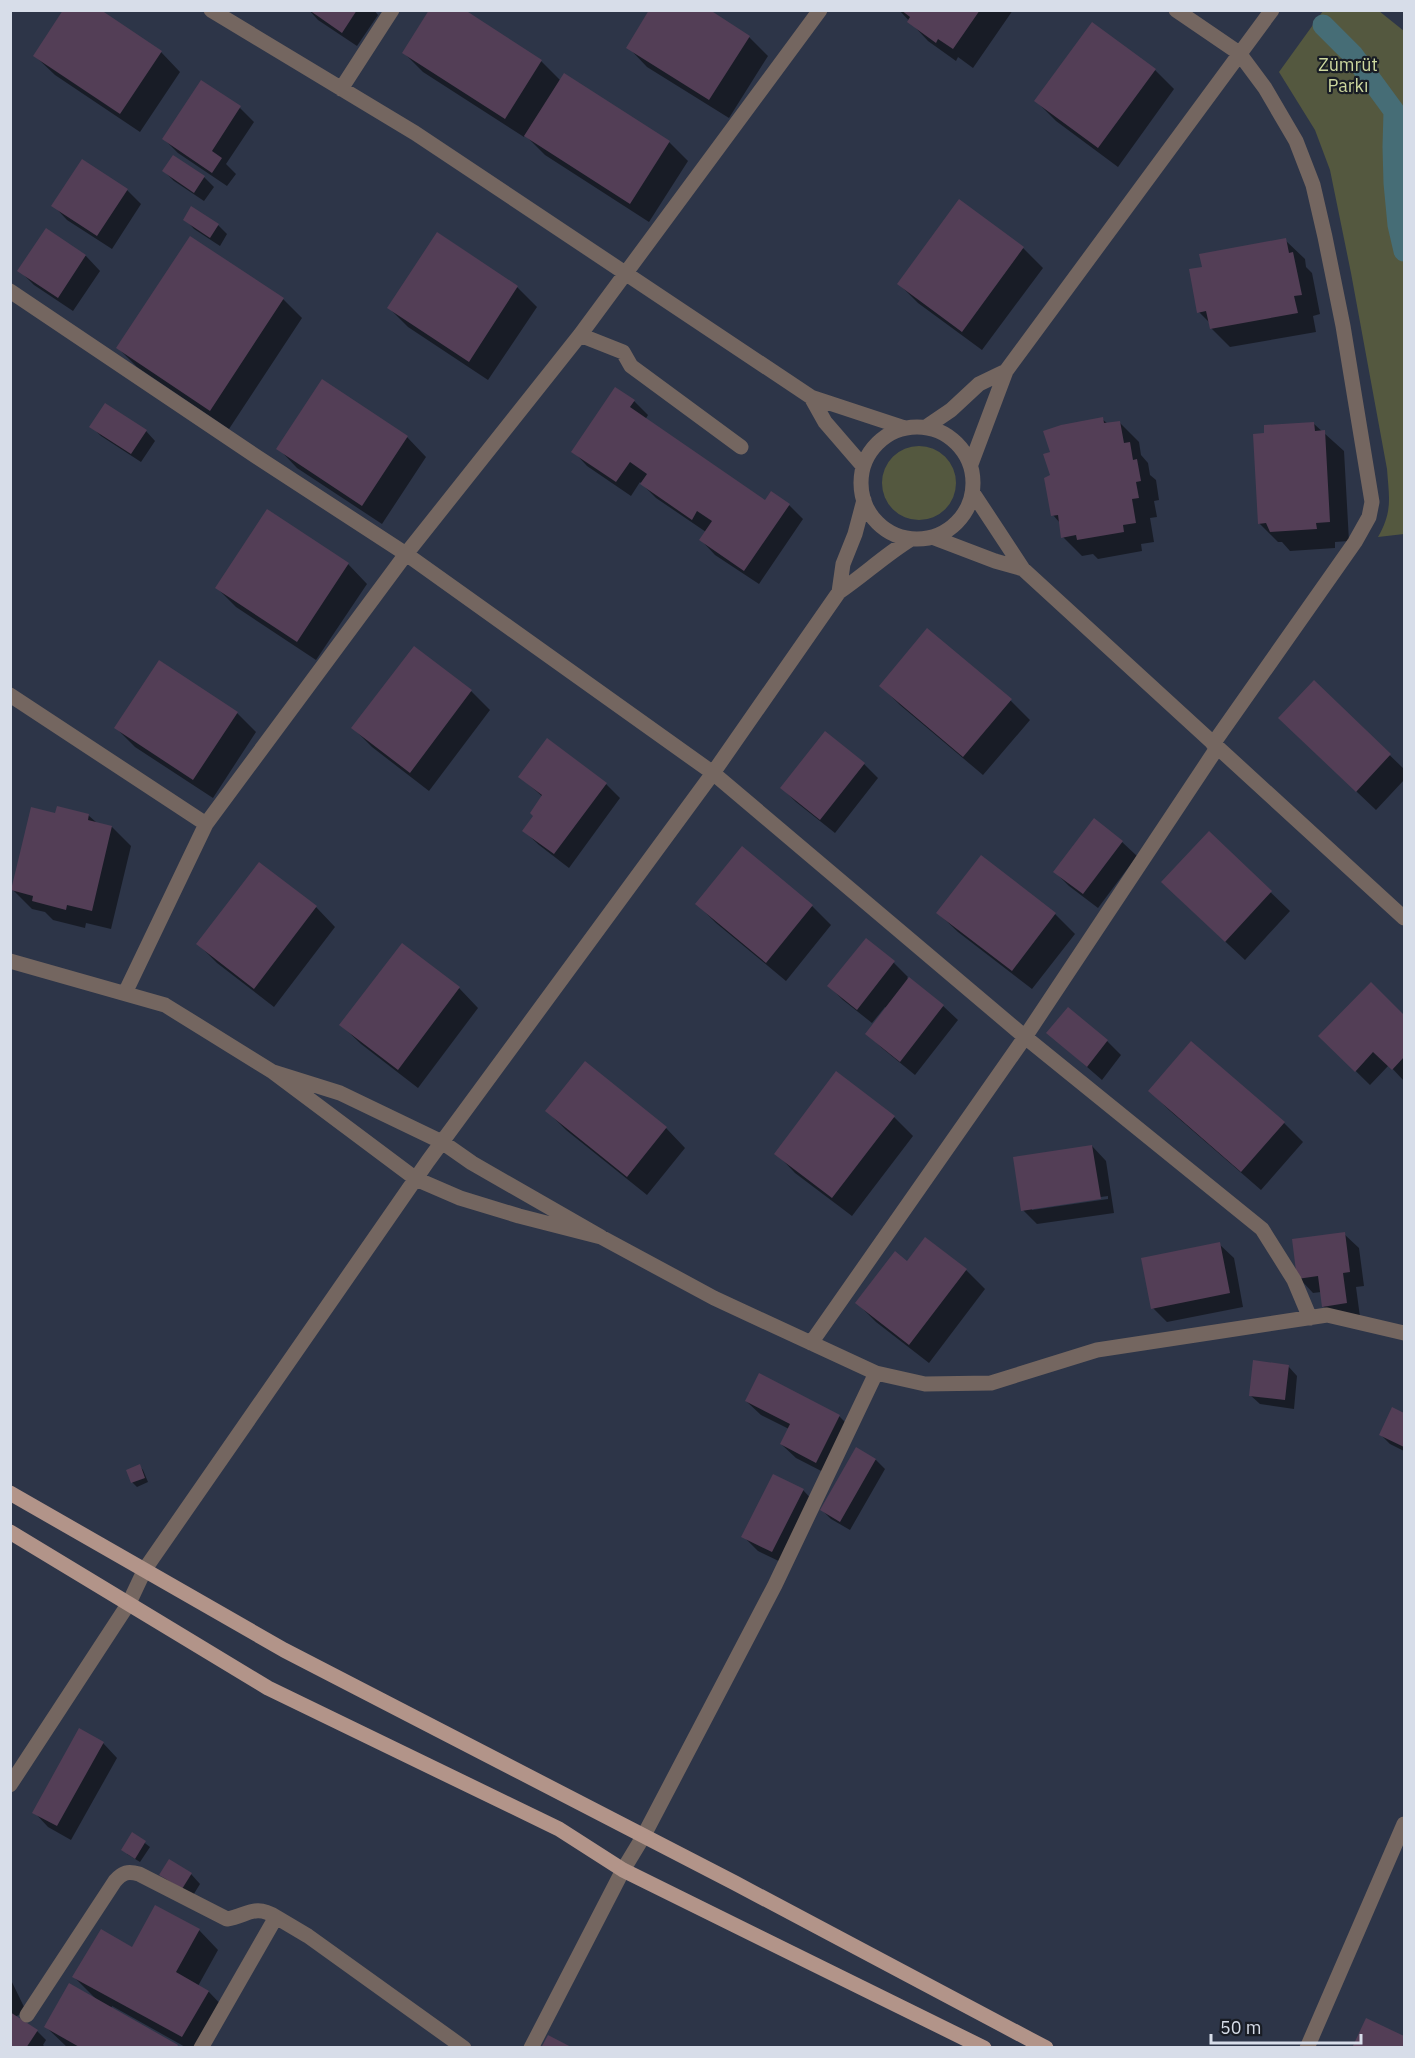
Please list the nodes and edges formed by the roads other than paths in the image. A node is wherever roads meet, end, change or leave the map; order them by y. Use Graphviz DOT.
graph roads {
  1 [pos="211,10"];
  2 [pos="392,10"];
  3 [pos="820,10"];
  4 [pos="1176,10"];
  5 [pos="1272,10"];
  6 [pos="1239,53"];
  7 [pos="341,89"];
  8 [pos="626,273"];
  9 [pos="10,291"];
  10 [pos="580,335"];
  11 [pos="1006,371"];
  12 [pos="812,397"];
  13 [pos="926,427"];
  14 [pos="905,428"];
  15 [pos="741,447"];
  16 [pos="971,464"];
  17 [pos="863,466"];
  18 [pos="973,493"];
  19 [pos="864,501"];
  20 [pos="932,537"];
  21 [pos="911,539"];
  22 [pos="406,554"];
  23 [pos="1023,569"];
  24 [pos="839,592"];
  25 [pos="10,695"];
  26 [pos="1215,746"];
  27 [pos="713,773"];
  28 [pos="206,824"];
  29 [pos="1404,918"];
  30 [pos="10,961"];
  31 [pos="125,993"];
  32 [pos="1025,1037"];
  33 [pos="273,1072"];
  34 [pos="442,1142"];
  35 [pos="416,1179"];
  36 [pos="601,1237"];
  37 [pos="1310,1318"];
  38 [pos="1404,1333"];
  39 [pos="811,1343"];
  40 [pos="876,1373"];
  41 [pos="10,1492"];
  42 [pos="10,1532"];
  43 [pos="145,1569"];
  44 [pos="129,1603"];
  45 [pos="10,1785"];
  46 [pos="1404,1824"];
  47 [pos="643,1837"];
  48 [pos="622,1870"];
  49 [pos="276,1917"];
  50 [pos="27,2014"];
  51 [pos="201,2048"];
  52 [pos="464,2048"];
  53 [pos="531,2048"];
  54 [pos="984,2048"];
  55 [pos="1046,2048"];
  56 [pos="1307,2048"];
  1 -- 7 [label="street"];
  2 -- 7 [label="street"];
  3 -- 8 [label="street"];
  4 -- 6 [label="street"];
  5 -- 6 [label="street"];
  6 -- 11 [label="street"];
  6 -- 26 [label="street"];
  7 -- 8 [label="street"];
  8 -- 10 [label="street"];
  8 -- 12 [label="street"];
  9 -- 22 [label="street"];
  10 -- 15 [label="street"];
  10 -- 22 [label="street"];
  11 -- 13 [label="street"];
  11 -- 16 [label="street"];
  12 -- 14 [label="street"];
  12 -- 17 [label="street"];
  13 -- 14 [label="street"];
  13 -- 16 [label="street"];
  14 -- 17 [label="street"];
  16 -- 18 [label="street"];
  17 -- 19 [label="street"];
  18 -- 20 [label="street"];
  18 -- 23 [label="street"];
  19 -- 21 [label="street"];
  19 -- 24 [label="street"];
  20 -- 21 [label="street"];
  20 -- 23 [label="street"];
  21 -- 24 [label="street"];
  22 -- 27 [label="street"];
  22 -- 28 [label="street"];
  23 -- 26 [label="street"];
  24 -- 27 [label="street"];
  25 -- 28 [label="street"];
  26 -- 29 [label="street"];
  26 -- 32 [label="street"];
  27 -- 32 [label="street"];
  27 -- 34 [label="street"];
  28 -- 31 [label="street"];
  30 -- 31 [label="street"];
  31 -- 33 [label="street"];
  32 -- 37 [label="street"];
  32 -- 39 [label="street"];
  33 -- 34 [label="street"];
  33 -- 35 [label="street"];
  34 -- 35 [label="street"];
  34 -- 36 [label="street"];
  35 -- 36 [label="street"];
  35 -- 43 [label="street"];
  36 -- 39 [label="street"];
  37 -- 38 [label="street"];
  37 -- 40 [label="street"];
  39 -- 40 [label="street"];
  40 -- 47 [label="street"];
  41 -- 43 [label="main road"];
  42 -- 44 [label="main road"];
  43 -- 44 [label="street"];
  43 -- 47 [label="main road"];
  44 -- 45 [label="street"];
  44 -- 48 [label="main road"];
  46 -- 56 [label="street"];
  47 -- 48 [label="street"];
  47 -- 55 [label="main road"];
  48 -- 53 [label="street"];
  48 -- 54 [label="main road"];
  49 -- 50 [label="street"];
  49 -- 51 [label="street"];
  49 -- 52 [label="street"];
}
